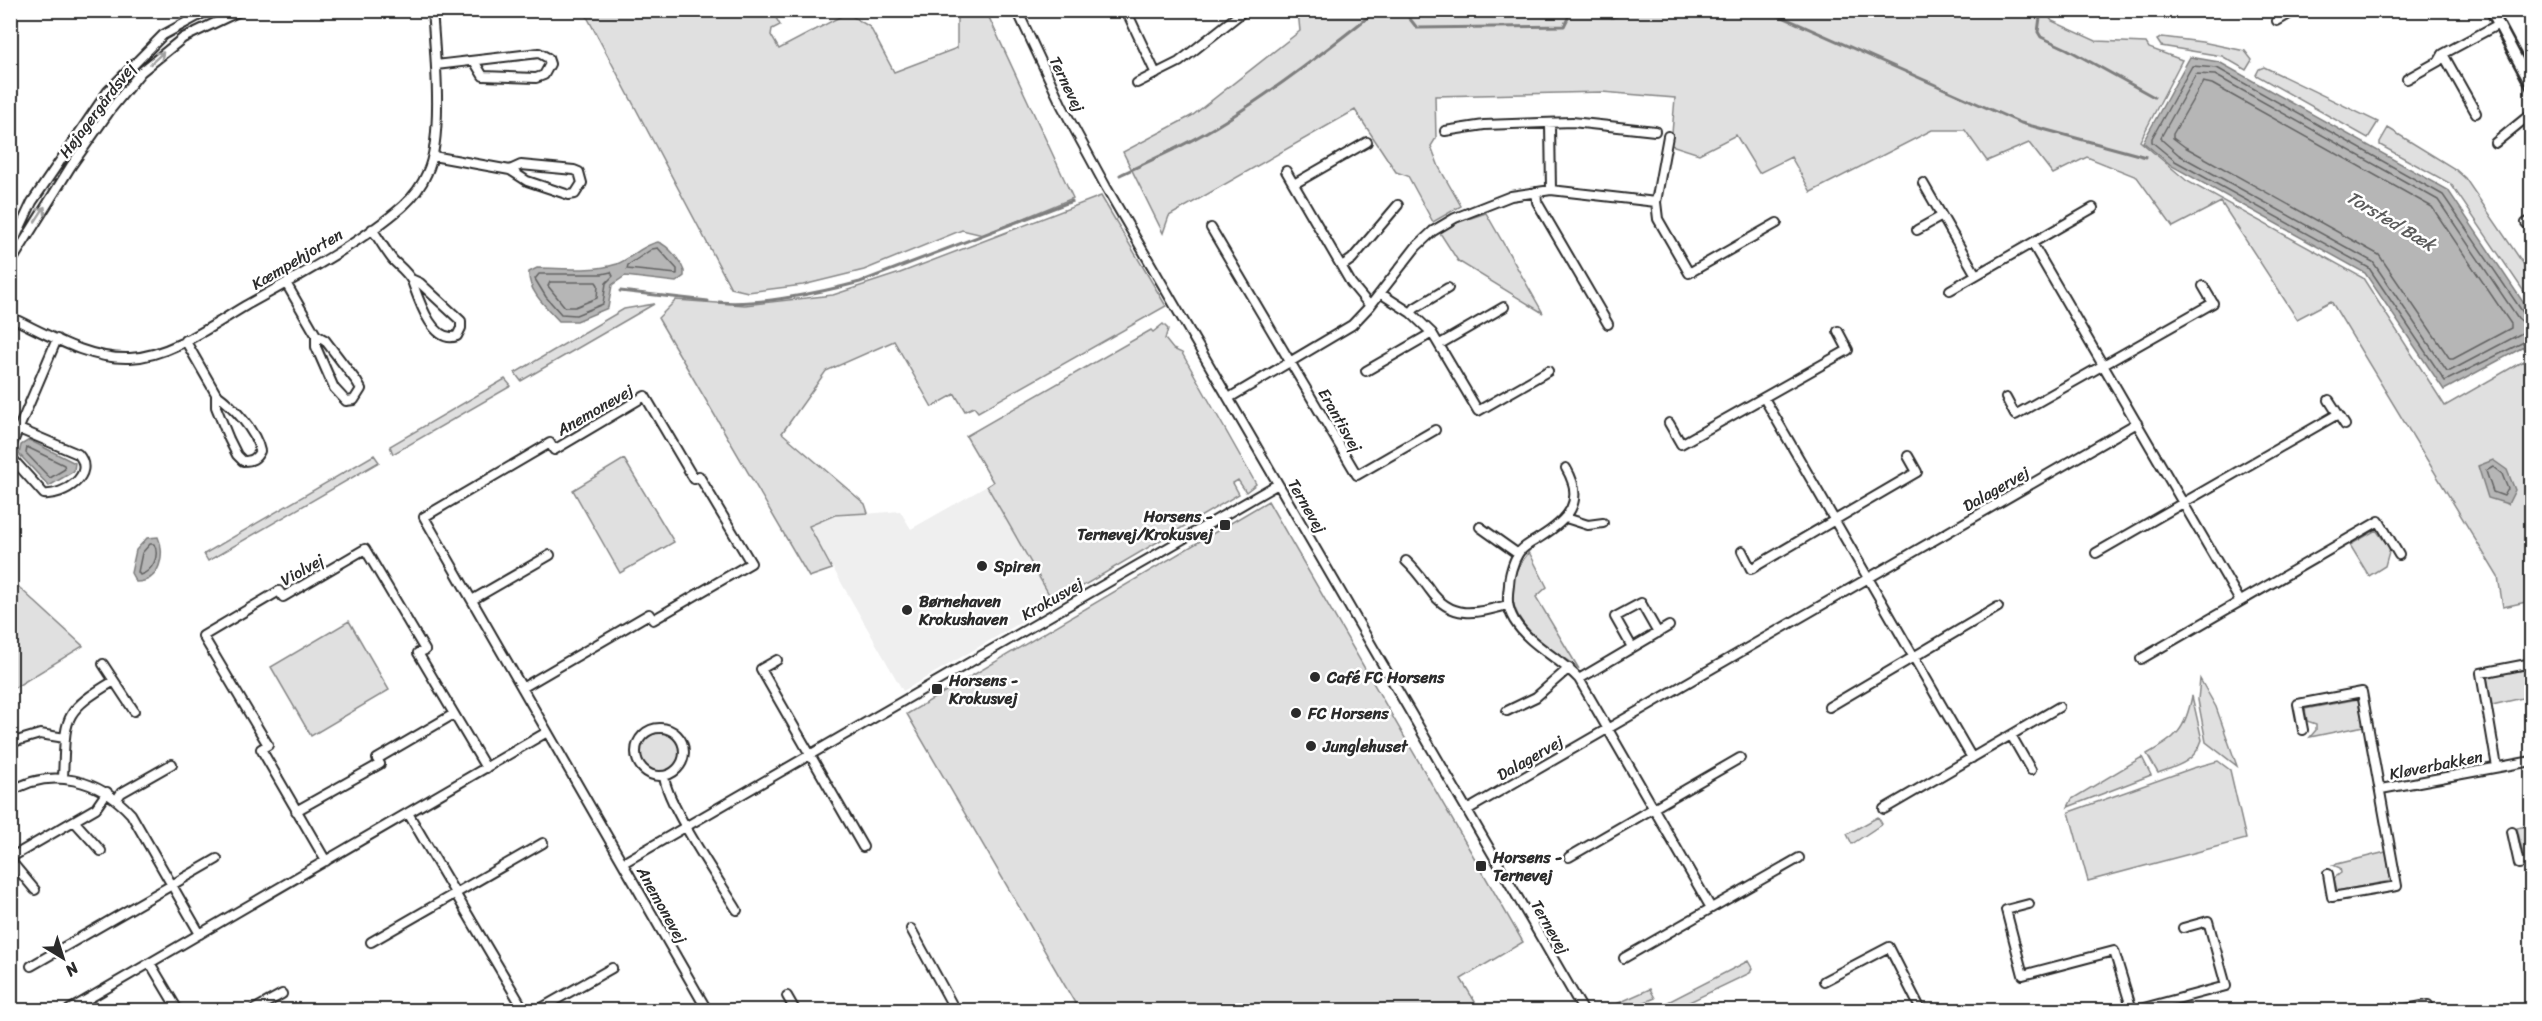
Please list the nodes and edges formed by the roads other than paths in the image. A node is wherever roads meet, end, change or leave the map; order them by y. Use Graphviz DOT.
graph roads {
  1 [pos="209,10"];
  2 [pos="242,10"];
  3 [pos="432,10"];
  4 [pos="1017,10"];
  5 [pos="1126,10"];
  6 [pos="1245,10"];
  7 [pos="2296,10"];
  8 [pos="2492,10"];
  9 [pos="2277,21"];
  10 [pos="2499,24"];
  11 [pos="2443,54"];
  12 [pos="474,61"];
  13 [pos="436,64"];
  14 [pos="2528,73"];
  15 [pos="1156,74"];
  16 [pos="2407,79"];
  17 [pos="1137,84"];
  18 [pos="2532,87"];
  19 [pos="2476,113"];
  20 [pos="2532,113"];
  21 [pos="1550,124"];
  22 [pos="1445,131"];
  23 [pos="1655,131"];
  24 [pos="1668,136"];
  25 [pos="1367,142"];
  26 [pos="2495,143"];
  27 [pos="433,156"];
  28 [pos="510,170"];
  29 [pos="1286,171"];
  30 [pos="1923,183"];
  31 [pos="1294,184"];
  32 [pos="1551,190"];
  33 [pos="1536,192"];
  34 [pos="1656,202"];
  35 [pos="1398,205"];
  36 [pos="2093,208"];
  37 [pos="1942,216"];
  38 [pos="1777,223"];
  39 [pos="1211,228"];
  40 [pos="372,229"];
  41 [pos="1917,230"];
  42 [pos="2032,243"];
  43 [pos="10,249"];
  44 [pos="10,264"];
  45 [pos="1342,266"];
  46 [pos="1976,275"];
  47 [pos="411,279"];
  48 [pos="285,283"];
  49 [pos="2204,286"];
  50 [pos="1448,288"];
  51 [pos="1950,290"];
  52 [pos="1380,293"];
  53 [pos="1370,306"];
  54 [pos="1504,307"];
  55 [pos="1411,313"];
  56 [pos="10,317"];
  57 [pos="1608,324"];
  58 [pos="1838,331"];
  59 [pos="1432,333"];
  60 [pos="316,335"];
  61 [pos="57,339"];
  62 [pos="186,340"];
  63 [pos="1440,344"];
  64 [pos="1290,361"];
  65 [pos="2103,366"];
  66 [pos="1366,371"];
  67 [pos="1548,371"];
  68 [pos="216,394"];
  69 [pos="1229,398"];
  70 [pos="1764,398"];
  71 [pos="2006,398"];
  72 [pos="2330,399"];
  73 [pos="2338,414"];
  74 [pos="1669,423"];
  75 [pos="2137,423"];
  76 [pos="2345,425"];
  77 [pos="19,429"];
  78 [pos="1435,430"];
  79 [pos="10,449"];
  80 [pos="10,456"];
  81 [pos="1908,456"];
  82 [pos="1566,468"];
  83 [pos="1278,484"];
  84 [pos="2183,503"];
  85 [pos="1566,518"];
  86 [pos="1835,520"];
  87 [pos="1603,523"];
  88 [pos="1480,527"];
  89 [pos="1742,551"];
  90 [pos="2096,553"];
  91 [pos="1518,554"];
  92 [pos="550,555"];
  93 [pos="2399,555"];
  94 [pos="1406,561"];
  95 [pos="1869,579"];
  96 [pos="472,600"];
  97 [pos="2240,601"];
  98 [pos="1507,605"];
  99 [pos="1998,607"];
  100 [pos="1669,626"];
  101 [pos="1658,633"];
  102 [pos="1632,647"];
  103 [pos="1914,657"];
  104 [pos="2141,659"];
  105 [pos="777,660"];
  106 [pos="2532,663"];
  107 [pos="103,664"];
  108 [pos="1569,668"];
  109 [pos="1579,679"];
  110 [pos="114,681"];
  111 [pos="522,688"];
  112 [pos="1829,707"];
  113 [pos="2059,707"];
  114 [pos="134,711"];
  115 [pos="1507,711"];
  116 [pos="454,714"];
  117 [pos="1608,729"];
  118 [pos="2303,730"];
  119 [pos="548,732"];
  120 [pos="2011,735"];
  121 [pos="65,738"];
  122 [pos="10,743"];
  123 [pos="809,755"];
  124 [pos="1740,758"];
  125 [pos="1972,758"];
  126 [pos="2532,761"];
  127 [pos="172,764"];
  128 [pos="486,768"];
  129 [pos="2497,768"];
  130 [pos="2031,770"];
  131 [pos="664,776"];
  132 [pos="63,778"];
  133 [pos="2381,789"];
  134 [pos="10,792"];
  135 [pos="107,792"];
  136 [pos="117,799"];
  137 [pos="1654,808"];
  138 [pos="1884,809"];
  139 [pos="1467,810"];
  140 [pos="297,811"];
  141 [pos="408,813"];
  142 [pos="74,821"];
  143 [pos="686,826"];
  144 [pos="2512,832"];
  145 [pos="543,843"];
  146 [pos="863,847"];
  147 [pos="100,851"];
  148 [pos="1569,857"];
  149 [pos="1798,858"];
  150 [pos="10,859"];
  151 [pos="217,859"];
  152 [pos="326,861"];
  153 [pos="2532,861"];
  154 [pos="622,862"];
  155 [pos="2328,874"];
  156 [pos="171,885"];
  157 [pos="35,890"];
  158 [pos="456,894"];
  159 [pos="2028,904"];
  160 [pos="1711,908"];
  161 [pos="737,910"];
  162 [pos="2183,928"];
  163 [pos="911,929"];
  164 [pos="200,934"];
  165 [pos="371,942"];
  166 [pos="1624,958"];
  167 [pos="150,963"];
  168 [pos="32,966"];
  169 [pos="612,968"];
  170 [pos="1824,981"];
  171 [pos="282,994"];
  172 [pos="787,996"];
  173 [pos="69,1011"];
  174 [pos="177,1011"];
  175 [pos="253,1011"];
  176 [pos="524,1011"];
  177 [pos="538,1011"];
  178 [pos="707,1011"];
  179 [pos="795,1011"];
  180 [pos="955,1011"];
  181 [pos="1583,1011"];
  182 [pos="1920,1011"];
  183 [pos="2134,1011"];
  184 [pos="2400,1011"];
  185 [pos="2430,1011"];
  1 -- 43 [label="street, Højagergårdsvej"];
  44 -- 2 [label="street, Højagergårdsvej, one-way"];
  3 -- 13 [label="street, Kæmpehjorten"];
  4 -- 69 [label="street, Ternevej"];
  5 -- 15 [label="street"];
  6 -- 15 [label="street"];
  7 -- 9 [label="street"];
  8 -- 10 [label="street"];
  10 -- 11 [label="street"];
  10 -- 14 [label="street"];
  11 -- 16 [label="street"];
  11 -- 19 [label="street"];
  12 -- 12 [label="street"];
  12 -- 13 [label="street"];
  13 -- 27 [label="street, Kæmpehjorten"];
  14 -- 18 [label="street"];
  15 -- 17 [label="street"];
  20 -- 26 [label="street"];
  21 -- 22 [label="street"];
  21 -- 23 [label="street"];
  21 -- 32 [label="street"];
  24 -- 34 [label="street"];
  25 -- 31 [label="street"];
  27 -- 28 [label="street"];
  27 -- 40 [label="street, Kæmpehjorten"];
  28 -- 28 [label="street"];
  29 -- 31 [label="street"];
  30 -- 37 [label="street"];
  31 -- 45 [label="street"];
  32 -- 33 [label="street"];
  32 -- 34 [label="street"];
  33 -- 52 [label="street"];
  33 -- 57 [label="street"];
  34 -- 38 [label="street"];
  35 -- 45 [label="street"];
  36 -- 42 [label="street"];
  37 -- 41 [label="street"];
  37 -- 46 [label="street"];
  39 -- 64 [label="street, Erantisvej"];
  40 -- 47 [label="street"];
  40 -- 48 [label="street, Kæmpehjorten"];
  42 -- 46 [label="street"];
  42 -- 65 [label="street"];
  45 -- 53 [label="street"];
  46 -- 51 [label="street"];
  47 -- 47 [label="street"];
  48 -- 60 [label="street"];
  48 -- 62 [label="street, Kæmpehjorten"];
  49 -- 65 [label="street"];
  50 -- 55 [label="street"];
  52 -- 53 [label="street"];
  52 -- 55 [label="street"];
  53 -- 64 [label="street"];
  54 -- 63 [label="street"];
  55 -- 59 [label="street"];
  56 -- 61 [label="street, Kæmpehjorten"];
  58 -- 70 [label="street"];
  59 -- 63 [label="street"];
  59 -- 66 [label="street"];
  60 -- 60 [label="street"];
  61 -- 62 [label="street, Kæmpehjorten"];
  61 -- 77 [label="street"];
  62 -- 68 [label="street"];
  63 -- 67 [label="street"];
  64 -- 69 [label="street"];
  64 -- 78 [label="street, Erantisvej"];
  65 -- 71 [label="street"];
  65 -- 75 [label="street"];
  68 -- 68 [label="street"];
  69 -- 83 [label="street, Ternevej"];
  70 -- 74 [label="street"];
  70 -- 86 [label="street"];
  72 -- 73 [label="street"];
  73 -- 76 [label="street"];
  73 -- 84 [label="street"];
  75 -- 84 [label="street"];
  75 -- 95 [label="street, Dalagervej"];
  77 -- 79 [label="street"];
  77 -- 80 [label="street"];
  81 -- 86 [label="street"];
  82 -- 85 [label="street"];
  83 -- 123 [label="street, Krokusvej"];
  83 -- 139 [label="street, Ternevej"];
  84 -- 90 [label="street"];
  84 -- 97 [label="street"];
  85 -- 87 [label="street"];
  85 -- 91 [label="street"];
  86 -- 89 [label="street"];
  86 -- 95 [label="street"];
  88 -- 91 [label="street"];
  91 -- 98 [label="street"];
  92 -- 96 [label="street"];
  93 -- 97 [label="street"];
  94 -- 98 [label="street"];
  95 -- 103 [label="street"];
  95 -- 117 [label="street, Dalagervej"];
  96 -- 111 [label="street, Anemonevej"];
  96 -- 111 [label="street, Anemonevej"];
  97 -- 104 [label="street"];
  98 -- 108 [label="street"];
  99 -- 103 [label="street"];
  100 -- 101 [label="street"];
  101 -- 102 [label="street"];
  101 -- 102 [label="street"];
  102 -- 109 [label="street"];
  103 -- 112 [label="street"];
  103 -- 125 [label="street"];
  105 -- 123 [label="street"];
  106 -- 129 [label="street, Kløverbakken"];
  107 -- 110 [label="street"];
  108 -- 109 [label="street"];
  108 -- 115 [label="street"];
  109 -- 117 [label="street"];
  110 -- 114 [label="street"];
  110 -- 121 [label="street"];
  111 -- 119 [label="street, Anemonevej"];
  113 -- 120 [label="street"];
  116 -- 128 [label="street, Violvej"];
  116 -- 140 [label="street"];
  116 -- 140 [label="street, Violvej"];
  117 -- 137 [label="street"];
  117 -- 139 [label="street, Dalagervej"];
  118 -- 133 [label="street, Kløverbakken"];
  119 -- 128 [label="street"];
  119 -- 154 [label="street, Anemonevej"];
  120 -- 125 [label="street"];
  120 -- 130 [label="street"];
  121 -- 122 [label="street"];
  121 -- 132 [label="street"];
  123 -- 143 [label="street, Krokusvej"];
  123 -- 146 [label="street"];
  124 -- 137 [label="street"];
  125 -- 138 [label="street"];
  126 -- 129 [label="street, Kløverbakken"];
  127 -- 136 [label="street"];
  128 -- 141 [label="street"];
  129 -- 133 [label="street, Kløverbakken"];
  131 -- 131 [label="street"];
  131 -- 143 [label="street"];
  132 -- 134 [label="street"];
  132 -- 135 [label="street"];
  133 -- 155 [label="street, Kløverbakken"];
  135 -- 136 [label="street"];
  135 -- 142 [label="street"];
  136 -- 156 [label="street"];
  137 -- 148 [label="street"];
  137 -- 160 [label="street"];
  139 -- 181 [label="street, Ternevej"];
  140 -- 152 [label="street, Violvej"];
  141 -- 152 [label="street"];
  141 -- 158 [label="street"];
  142 -- 147 [label="street"];
  142 -- 150 [label="street"];
  143 -- 154 [label="street, Krokusvej"];
  143 -- 161 [label="street"];
  144 -- 153 [label="street"];
  145 -- 158 [label="street"];
  149 -- 160 [label="street"];
  150 -- 157 [label="street"];
  151 -- 156 [label="street"];
  152 -- 164 [label="street"];
  154 -- 178 [label="street, Anemonevej"];
  156 -- 164 [label="street"];
  156 -- 168 [label="street"];
  158 -- 165 [label="street"];
  158 -- 176 [label="street"];
  159 -- 183 [label="street"];
  160 -- 166 [label="street"];
  162 -- 183 [label="street"];
  163 -- 180 [label="street"];
  164 -- 167 [label="street"];
  167 -- 173 [label="street"];
  167 -- 174 [label="street"];
  169 -- 177 [label="street"];
  170 -- 182 [label="street"];
  171 -- 175 [label="street"];
  172 -- 179 [label="street"];
  184 -- 185 [label="street"];
}
